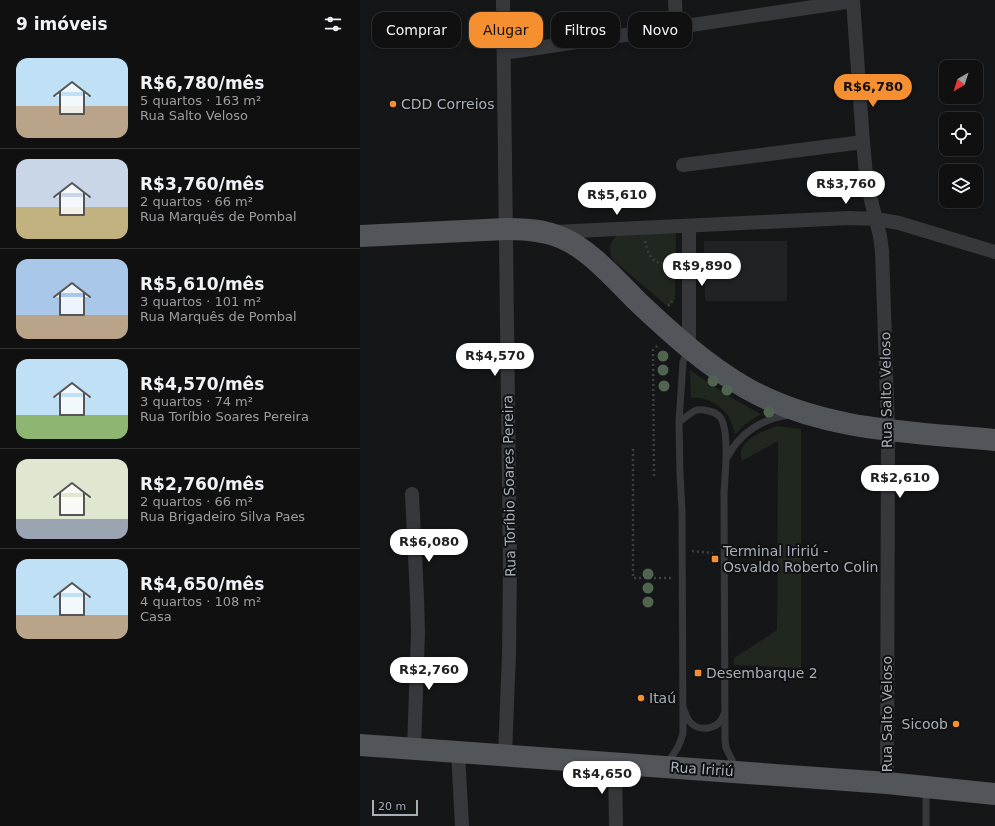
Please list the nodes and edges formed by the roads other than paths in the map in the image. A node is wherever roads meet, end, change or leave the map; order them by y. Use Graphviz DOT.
graph roads {
  1 [pos="503,0"];
  2 [pos="675,0"];
  3 [pos="853,0"];
  4 [pos="675,12"];
  5 [pos="692,25"];
  6 [pos="628,34"];
  7 [pos="504,53"];
  8 [pos="863,142"];
  9 [pos="683,165"];
  10 [pos="876,219"];
  11 [pos="689,226"];
  12 [pos="506,229"];
  13 [pos="545,232"];
  14 [pos="360,236"];
  15 [pos="995,252"];
  16 [pos="689,348"];
  17 [pos="805,414"];
  18 [pos="679,422"];
  19 [pos="888,430"];
  20 [pos="995,440"];
  21 [pos="726,460"];
  22 [pos="412,494"];
  23 [pos="683,708"];
  24 [pos="725,709"];
  25 [pos="360,745"];
  26 [pos="414,749"];
  27 [pos="458,752"];
  28 [pos="505,755"];
  29 [pos="615,763"];
  30 [pos="663,766"];
  31 [pos="738,772"];
  32 [pos="887,783"];
  33 [pos="926,787"];
  34 [pos="995,794"];
  35 [pos="462,826"];
  36 [pos="616,826"];
  37 [pos="926,826"];
  1 -- 7 [label="street, Rua Toríbio Soares Pereira"];
  2 -- 4 [label="street"];
  3 -- 5 [label="street"];
  3 -- 8 [label="street, Rua Salto Veloso"];
  6 -- 7 [label="street"];
  7 -- 12 [label="street, Rua Toríbio Soares Pereira"];
  8 -- 9 [label="street"];
  8 -- 10 [label="street, Rua Salto Veloso"];
  10 -- 11 [label="street"];
  10 -- 15 [label="street"];
  10 -- 19 [label="street, Rua Salto Veloso"];
  11 -- 13 [label="street"];
  11 -- 16 [label="street"];
  12 -- 13 [label="main road"];
  12 -- 14 [label="main road"];
  12 -- 28 [label="street, Rua Toríbio Soares Pereira"];
  13 -- 16 [label="main road"];
  16 -- 17 [label="main road"];
  16 -- 18 [label="lane"];
  17 -- 19 [label="main road"];
  17 -- 21 [label="lane"];
  18 -- 21 [label="lane"];
  18 -- 23 [label="lane"];
  19 -- 20 [label="main road"];
  19 -- 32 [label="street, Rua Salto Veloso"];
  21 -- 24 [label="lane"];
  22 -- 26 [label="street"];
  23 -- 24 [label="lane"];
  23 -- 30 [label="lane"];
  24 -- 31 [label="lane"];
  25 -- 26 [label="main road, Rua Iririú"];
  26 -- 27 [label="main road, Rua Iririú"];
  27 -- 28 [label="main road, Rua Iririú"];
  27 -- 35 [label="street"];
  28 -- 29 [label="main road, Rua Iririú"];
  29 -- 30 [label="main road, Rua Iririú"];
  29 -- 36 [label="street"];
  30 -- 31 [label="main road, Rua Iririú"];
  31 -- 32 [label="main road, Rua Iririú"];
  32 -- 33 [label="main road, Rua Iririú"];
  33 -- 34 [label="main road, Rua Iririú"];
  33 -- 37 [label="lane"];
}
